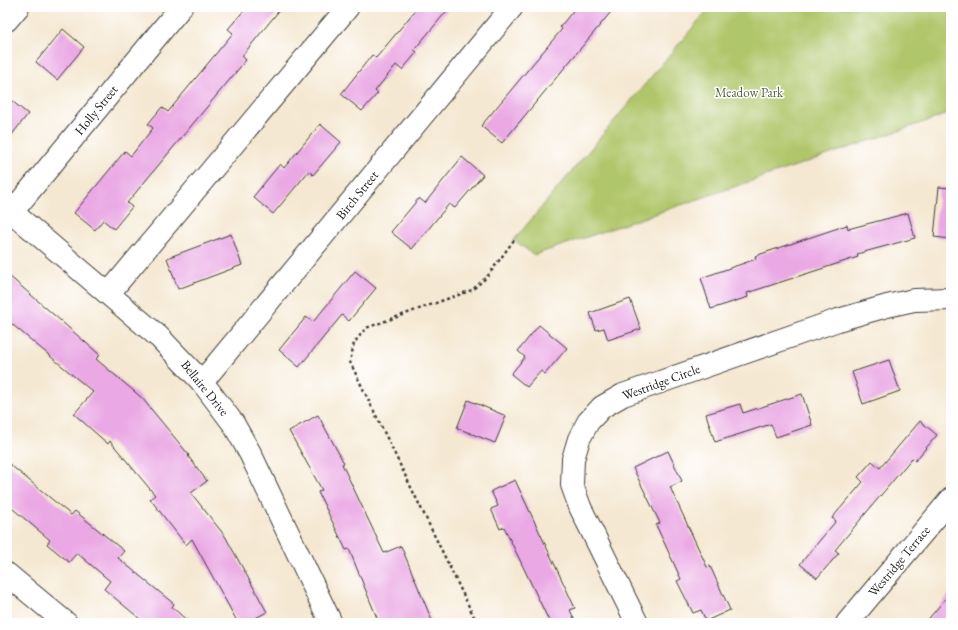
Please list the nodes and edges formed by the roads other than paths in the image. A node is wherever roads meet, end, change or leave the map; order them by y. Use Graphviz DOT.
graph roads {
  1 [pos="18,7"];
  2 [pos="181,7"];
  3 [pos="348,7"];
  4 [pos="512,7"];
  5 [pos="7,20"];
  6 [pos="9,210"];
  7 [pos="109,293"];
  8 [pos="951,299"];
  9 [pos="202,382"];
  10 [pos="951,499"];
  11 [pos="7,574"];
  12 [pos="66,623"];
  13 [pos="331,623"];
  14 [pos="637,623"];
  15 [pos="847,623"];
  1 -- 5 [label="street"];
  2 -- 6 [label="street, Holly Street"];
  3 -- 7 [label="street"];
  4 -- 9 [label="street, Birch Street"];
  6 -- 7 [label="street, Bellaire Drive"];
  7 -- 9 [label="street, Bellaire Drive"];
  8 -- 14 [label="street, Westridge Circle"];
  9 -- 13 [label="street, Bellaire Drive"];
  10 -- 15 [label="street, Westridge Terrace"];
  11 -- 12 [label="street"];
}
